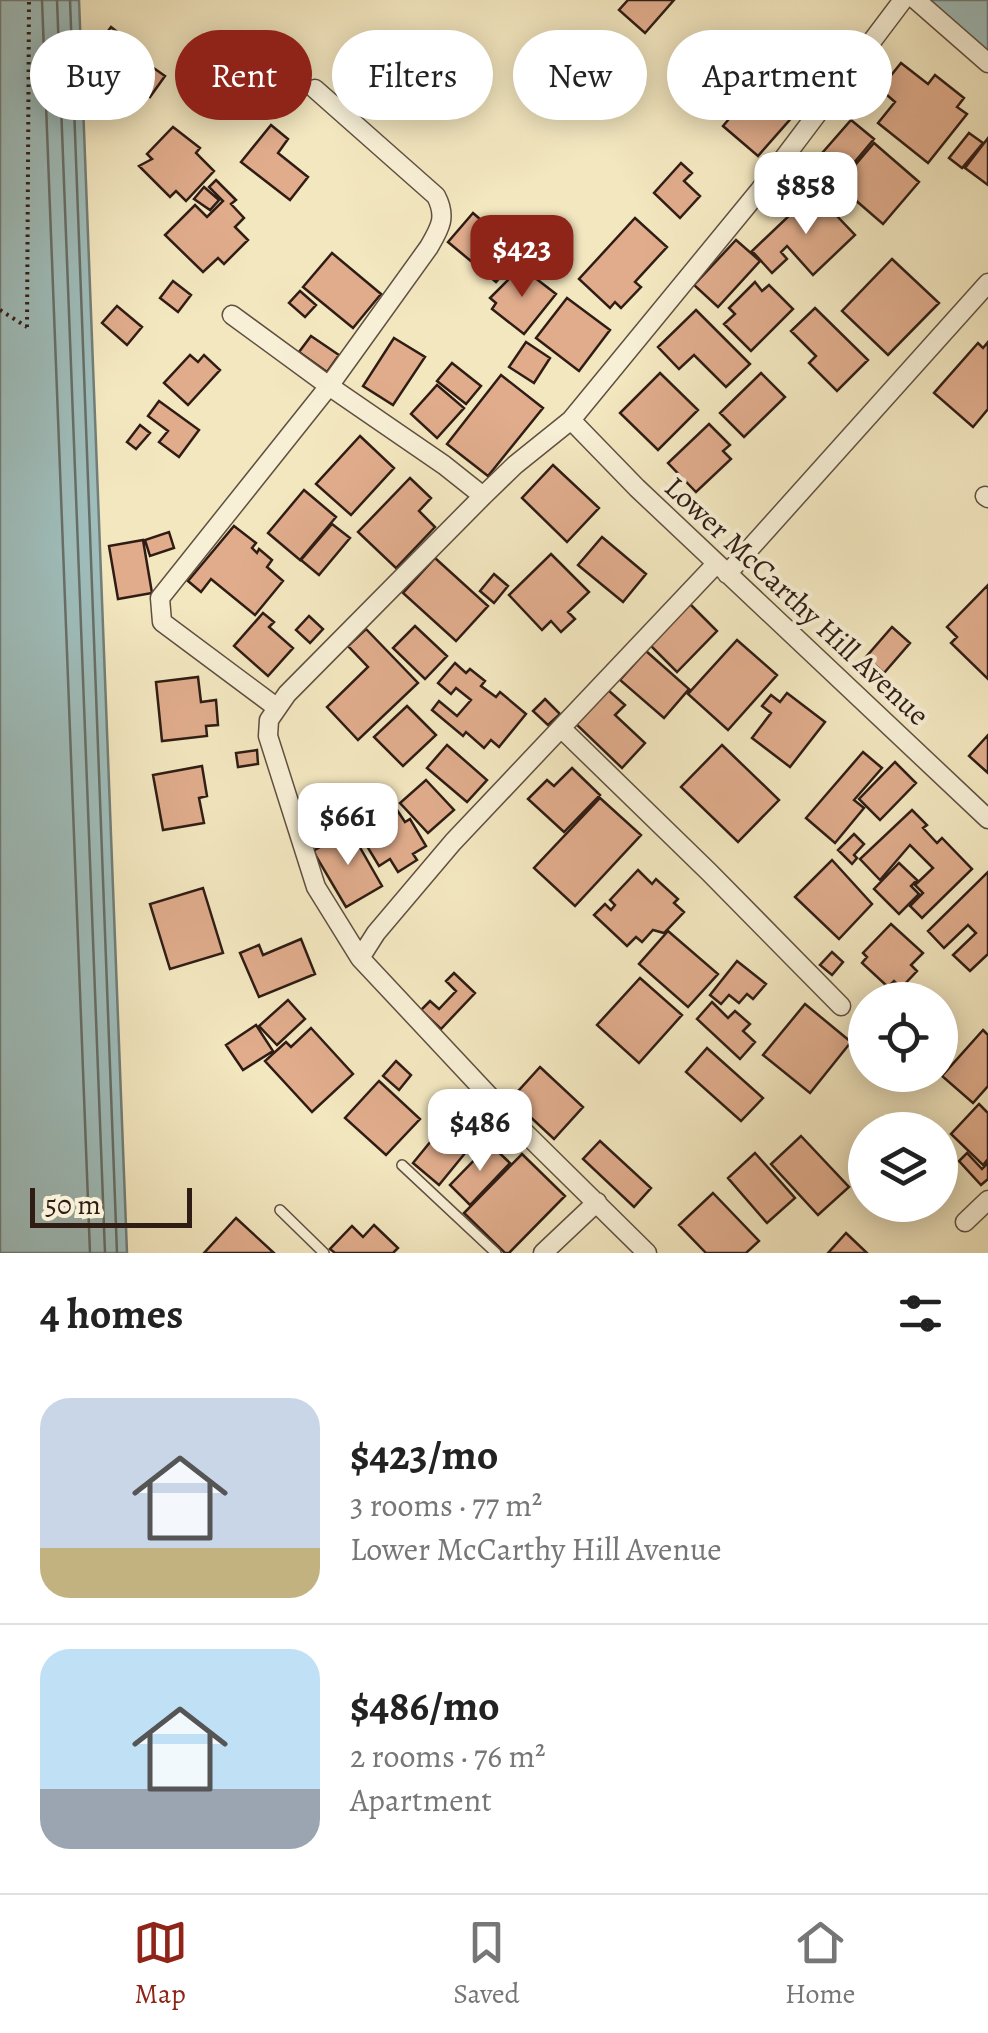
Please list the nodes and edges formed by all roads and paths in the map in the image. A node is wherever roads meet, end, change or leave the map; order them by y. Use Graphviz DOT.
graph roads {
  1 [pos="29,0"];
  2 [pos="903,0"];
  3 [pos="916,0"];
  4 [pos="988,62"];
  5 [pos="315,89"];
  6 [pos="988,283"];
  7 [pos="0,310"];
  8 [pos="232,315"];
  9 [pos="329,386"];
  10 [pos="571,420"];
  11 [pos="482,496"];
  12 [pos="722,569"];
  13 [pos="276,706"];
  14 [pos="561,728"];
  15 [pos="988,819"];
  16 [pos="360,958"];
  17 [pos="841,1006"];
  18 [pos="402,1165"];
  19 [pos="988,1200"];
  20 [pos="597,1202"];
  21 [pos="280,1210"];
  22 [pos="964,1222"];
  23 [pos="324,1253"];
  24 [pos="496,1253"];
  25 [pos="542,1253"];
  26 [pos="647,1253"];
  1 -- 7 [label="path"];
  2 -- 10 [label="street"];
  3 -- 4 [label="street"];
  5 -- 9 [label="street"];
  6 -- 12 [label="street"];
  8 -- 9 [label="street"];
  9 -- 11 [label="street"];
  9 -- 13 [label="street"];
  10 -- 11 [label="street"];
  10 -- 12 [label="street, Lower McCarthy Hill Avenue"];
  11 -- 13 [label="street"];
  12 -- 14 [label="street"];
  12 -- 15 [label="street, Lower McCarthy Hill Avenue"];
  13 -- 16 [label="street"];
  14 -- 16 [label="street"];
  14 -- 17 [label="street"];
  16 -- 20 [label="street"];
  18 -- 24 [label="lane"];
  19 -- 22 [label="street"];
  20 -- 25 [label="street"];
  20 -- 26 [label="street"];
  21 -- 23 [label="lane"];
}
